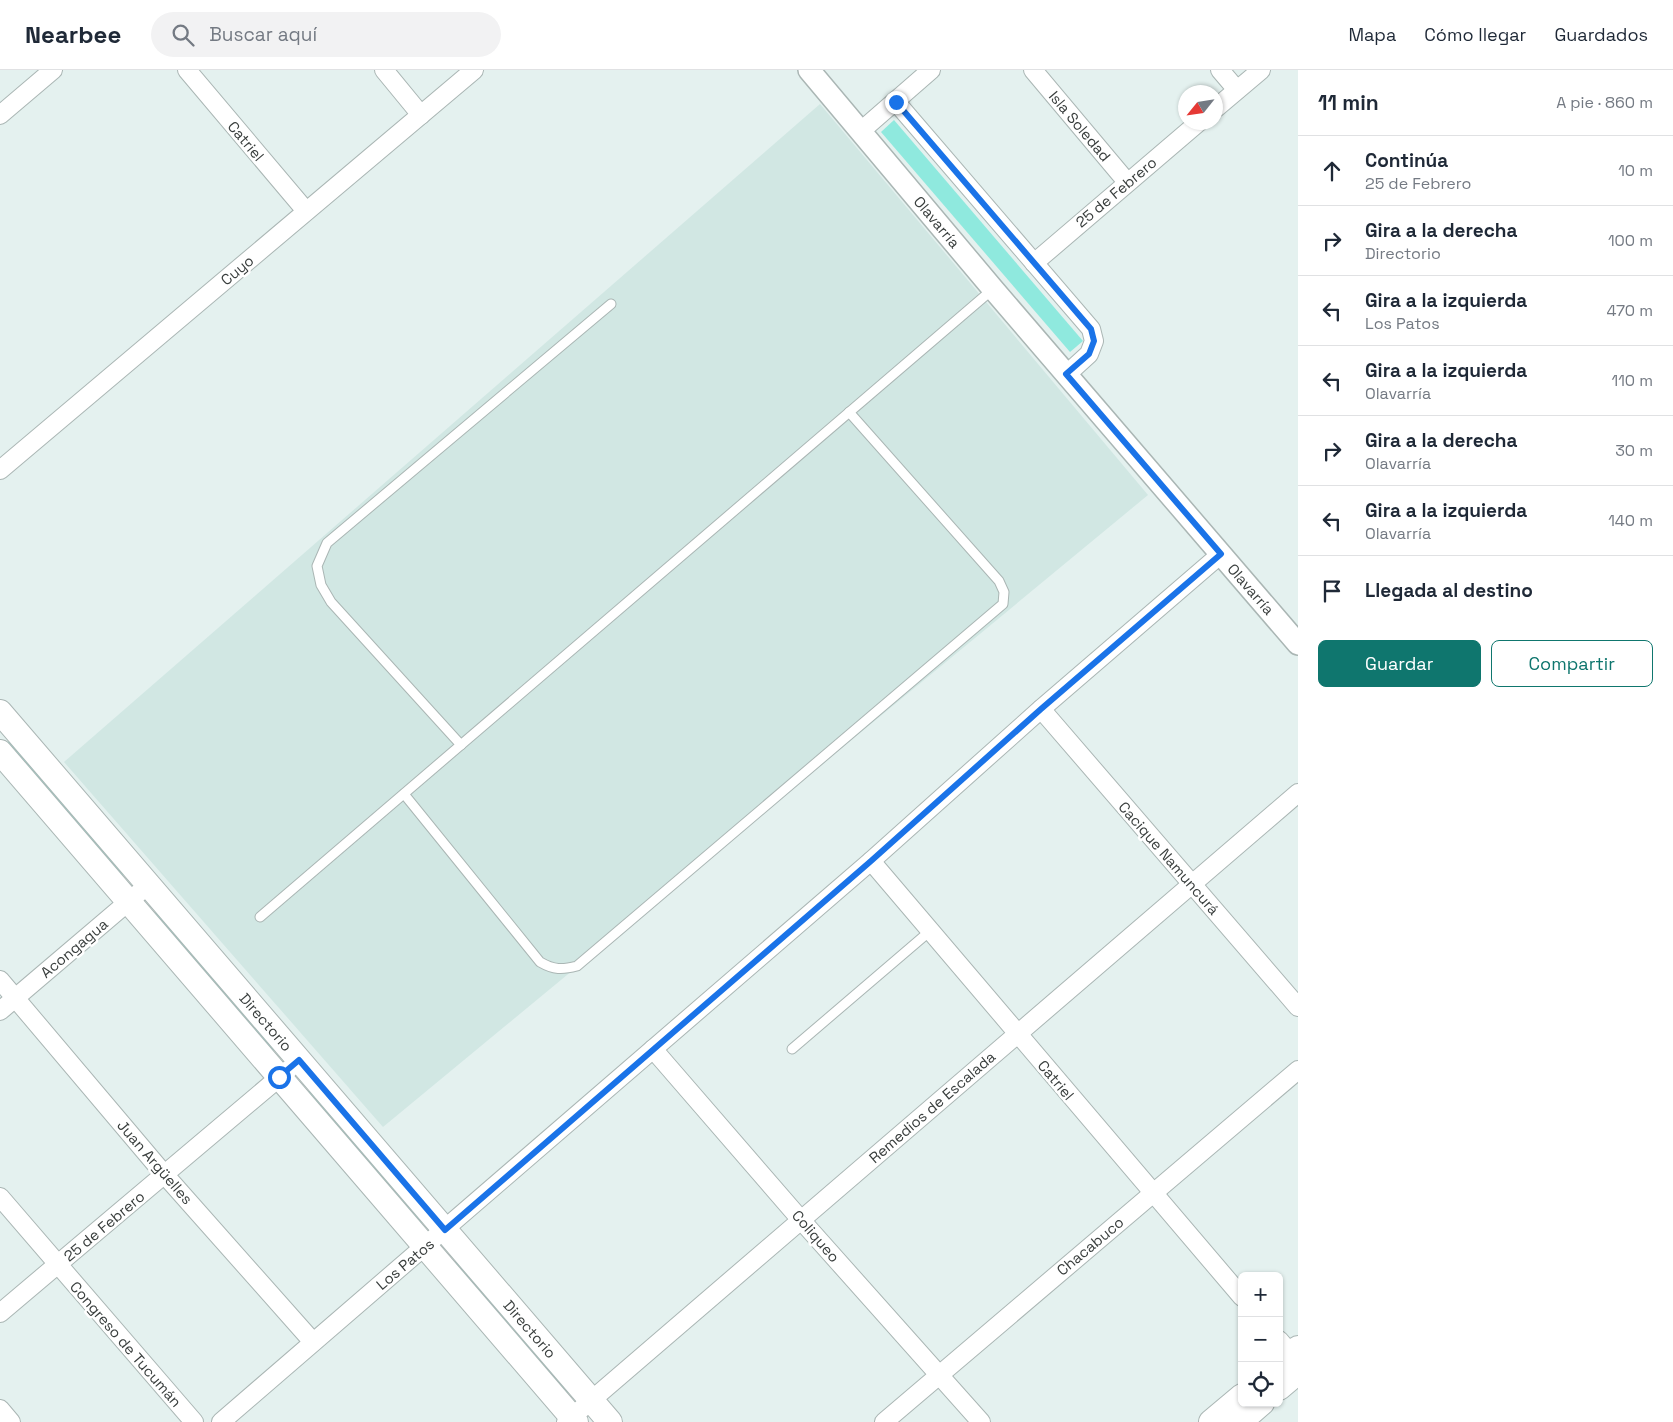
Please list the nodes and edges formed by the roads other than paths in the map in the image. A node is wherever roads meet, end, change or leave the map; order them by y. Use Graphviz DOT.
graph roads {
  1 [pos="53,70"];
  2 [pos="187,70"];
  3 [pos="384,70"];
  4 [pos="474,70"];
  5 [pos="809,70"];
  6 [pos="931,70"];
  7 [pos="1033,70"];
  8 [pos="1220,70"];
  9 [pos="1260,70"];
  10 [pos="1237,90"];
  11 [pos="896,102"];
  12 [pos="1223,102"];
  13 [pos="0,115"];
  14 [pos="421,115"];
  15 [pos="1189,130"];
  16 [pos="861,131"];
  17 [pos="1127,182"];
  18 [pos="306,212"];
  19 [pos="1034,263"];
  20 [pos="993,289"];
  21 [pos="611,304"];
  22 [pos="1066,374"];
  23 [pos="849,412"];
  24 [pos="0,470"];
  25 [pos="1221,554"];
  26 [pos="1298,644"];
  27 [pos="1041,709"];
  28 [pos="0,712"];
  29 [pos="460,746"];
  30 [pos="0,752"];
  31 [pos="1298,792"];
  32 [pos="404,794"];
  33 [pos="871,861"];
  34 [pos="1192,884"];
  35 [pos="148,885"];
  36 [pos="128,902"];
  37 [pos="260,917"];
  38 [pos="930,931"];
  39 [pos="0,980"];
  40 [pos="15,998"];
  41 [pos="1298,1007"];
  42 [pos="0,1011"];
  43 [pos="1017,1034"];
  44 [pos="653,1049"];
  45 [pos="792,1049"];
  46 [pos="299,1060"];
  47 [pos="1298,1070"];
  48 [pos="279,1077"];
  49 [pos="164,1174"];
  50 [pos="1152,1193"];
  51 [pos="0,1197"];
  52 [pos="801,1220"];
  53 [pos="445,1230"];
  54 [pos="425,1248"];
  55 [pos="57,1265"];
  56 [pos="1238,1292"];
  57 [pos="0,1313"];
  58 [pos="313,1342"];
  59 [pos="1291,1357"];
  60 [pos="938,1375"];
  61 [pos="1283,1378"];
  62 [pos="1238,1399"];
  63 [pos="591,1400"];
  64 [pos="1257,1407"];
  65 [pos="0,1409"];
  66 [pos="571,1420"];
  67 [pos="11,1422"];
  68 [pos="194,1422"];
  69 [pos="221,1422"];
  70 [pos="610,1422"];
  71 [pos="884,1422"];
  72 [pos="981,1422"];
  73 [pos="1211,1422"];
  74 [pos="1240,1422"];
  1 -- 13 [label="street"];
  2 -- 18 [label="street, Catriel"];
  3 -- 14 [label="street"];
  4 -- 14 [label="street, Cuyo"];
  5 -- 16 [label="street, Olavarría"];
  6 -- 11 [label="street"];
  7 -- 17 [label="street, Isla Soledad"];
  8 -- 10 [label="street"];
  9 -- 10 [label="street"];
  10 -- 12 [label="street"];
  11 -- 16 [label="street"];
  11 -- 19 [label="street"];
  14 -- 18 [label="street, Cuyo"];
  15 -- 17 [label="street, 25 de Febrero"];
  16 -- 20 [label="street, Olavarría"];
  17 -- 19 [label="street, 25 de Febrero"];
  18 -- 24 [label="street, Cuyo"];
  19 -- 22 [label="street"];
  20 -- 22 [label="street, Olavarría"];
  20 -- 23 [label="lane"];
  21 -- 29 [label="lane"];
  22 -- 25 [label="street, Olavarría"];
  23 -- 29 [label="lane"];
  23 -- 32 [label="lane"];
  25 -- 26 [label="street, Olavarría"];
  25 -- 27 [label="street, Los Patos"];
  27 -- 33 [label="street, Los Patos"];
  27 -- 34 [label="street, Cacique Namuncurá"];
  28 -- 35 [label="main road, Directorio"];
  29 -- 32 [label="lane"];
  30 -- 36 [label="main road, Directorio"];
  31 -- 34 [label="street, Remedios de Escalada"];
  32 -- 37 [label="lane"];
  33 -- 38 [label="street, Catriel"];
  33 -- 44 [label="street, Los Patos"];
  34 -- 41 [label="street, Cacique Namuncurá"];
  34 -- 43 [label="street, Remedios de Escalada"];
  35 -- 36 [label="street, Acongagua"];
  35 -- 46 [label="main road, Directorio"];
  36 -- 40 [label="street, Acongagua"];
  36 -- 48 [label="main road, Directorio"];
  38 -- 43 [label="street, Catriel"];
  38 -- 45 [label="lane"];
  39 -- 40 [label="street, Juan Argüelles"];
  40 -- 42 [label="street, Acongagua"];
  40 -- 49 [label="street, Juan Argüelles"];
  43 -- 50 [label="street, Catriel"];
  43 -- 52 [label="street, Remedios de Escalada"];
  44 -- 52 [label="street, Coliqueo"];
  44 -- 53 [label="street, Los Patos"];
  46 -- 48 [label="street, 25 de Febrero"];
  46 -- 53 [label="main road, Directorio"];
  47 -- 50 [label="street, Chacabuco"];
  48 -- 49 [label="street, 25 de Febrero"];
  48 -- 54 [label="main road, Directorio"];
  49 -- 55 [label="street, 25 de Febrero"];
  49 -- 58 [label="street, Juan Argüelles"];
  50 -- 56 [label="street, Catriel"];
  50 -- 60 [label="street, Chacabuco"];
  51 -- 55 [label="street, Congreso de Tucumán"];
  52 -- 60 [label="street, Coliqueo"];
  52 -- 63 [label="street, Remedios de Escalada"];
  53 -- 54 [label="street, Los Patos"];
  53 -- 63 [label="main road, Directorio"];
  54 -- 58 [label="street, Los Patos"];
  54 -- 66 [label="main road, Directorio"];
  55 -- 57 [label="street, 25 de Febrero"];
  55 -- 68 [label="street, Congreso de Tucumán"];
  58 -- 69 [label="street, Los Patos"];
  59 -- 61 [label="main road"];
  60 -- 71 [label="street, Chacabuco"];
  60 -- 72 [label="street, Coliqueo"];
  62 -- 73 [label="main road"];
  63 -- 66 [label="street, Remedios de Escalada"];
  63 -- 70 [label="main road, Directorio"];
  64 -- 74 [label="main road"];
  65 -- 67 [label="street"];
}
